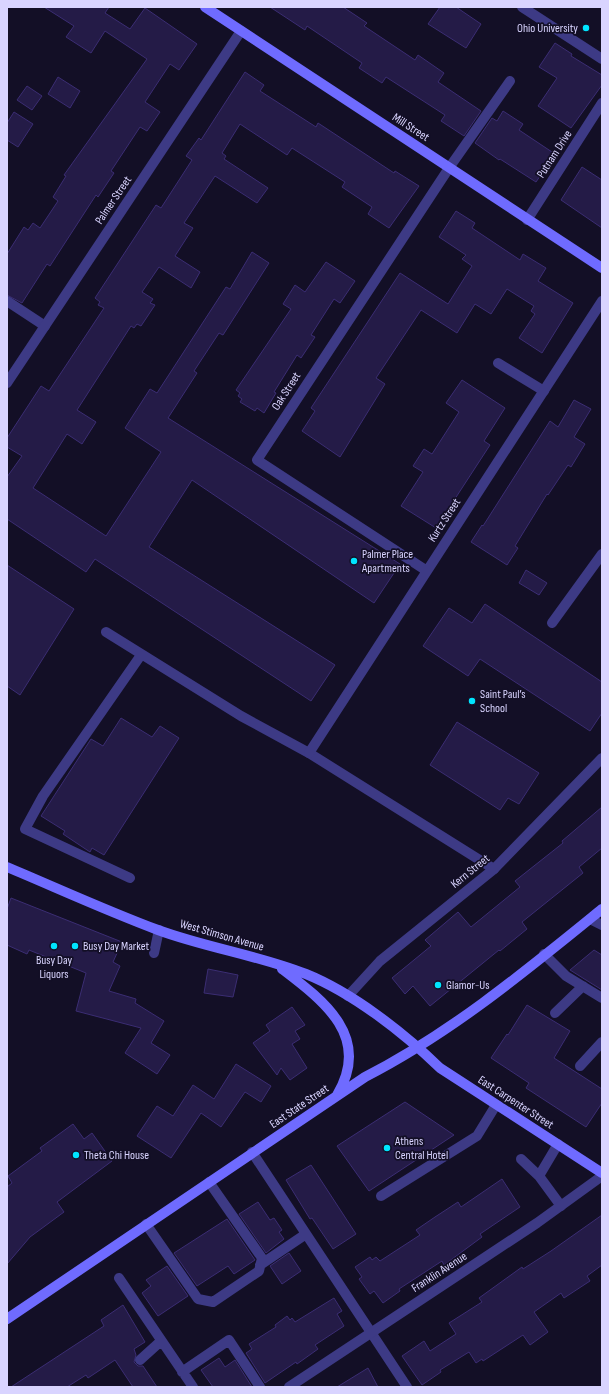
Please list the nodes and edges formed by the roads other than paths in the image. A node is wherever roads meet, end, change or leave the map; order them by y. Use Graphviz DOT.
graph roads {
  1 [pos="205,7"];
  2 [pos="522,7"];
  3 [pos="241,31"];
  4 [pos="602,58"];
  5 [pos="510,81"];
  6 [pos="602,102"];
  7 [pos="449,168"];
  8 [pos="527,220"];
  9 [pos="602,268"];
  10 [pos="7,301"];
  11 [pos="602,301"];
  12 [pos="45,326"];
  13 [pos="498,363"];
  14 [pos="7,383"];
  15 [pos="544,391"];
  16 [pos="602,554"];
  17 [pos="427,571"];
  18 [pos="552,623"];
  19 [pos="106,632"];
  20 [pos="141,655"];
  21 [pos="309,753"];
  22 [pos="602,758"];
  23 [pos="7,867"];
  24 [pos="494,869"];
  25 [pos="130,878"];
  26 [pos="602,909"];
  27 [pos="590,919"];
  28 [pos="602,925"];
  29 [pos="159,930"];
  30 [pos="154,953"];
  31 [pos="544,954"];
  32 [pos="274,963"];
  33 [pos="583,986"];
  34 [pos="348,996"];
  35 [pos="602,998"];
  36 [pos="555,1013"];
  37 [pos="602,1042"];
  38 [pos="419,1047"];
  39 [pos="580,1066"];
  40 [pos="335,1097"];
  41 [pos="496,1105"];
  42 [pos="558,1144"];
  43 [pos="252,1152"];
  44 [pos="521,1159"];
  45 [pos="602,1175"];
  46 [pos="539,1176"];
  47 [pos="209,1182"];
  48 [pos="381,1196"];
  49 [pos="561,1206"];
  50 [pos="146,1224"];
  51 [pos="306,1234"];
  52 [pos="260,1265"];
  53 [pos="119,1278"];
  54 [pos="7,1319"];
  55 [pos="371,1331"];
  56 [pos="162,1341"];
  57 [pos="140,1360"];
  58 [pos="182,1372"];
  59 [pos="193,1387"];
  60 [pos="260,1387"];
  61 [pos="289,1387"];
  62 [pos="407,1387"];
  1 -- 3 [label="main road, Mill Street"];
  2 -- 4 [label="street"];
  3 -- 7 [label="main road, Mill Street"];
  3 -- 12 [label="street, Palmer Street"];
  5 -- 7 [label="street"];
  6 -- 8 [label="street, Putnam Drive"];
  7 -- 8 [label="main road, Mill Street"];
  7 -- 17 [label="street, Oak Street"];
  8 -- 9 [label="main road, Mill Street"];
  10 -- 12 [label="street"];
  11 -- 15 [label="street, Kurtz Street"];
  12 -- 14 [label="street, Palmer Street"];
  13 -- 15 [label="street"];
  15 -- 17 [label="street, Kurtz Street"];
  16 -- 18 [label="street"];
  17 -- 21 [label="street, Kurtz Street"];
  19 -- 20 [label="street"];
  20 -- 21 [label="street"];
  20 -- 25 [label="street"];
  21 -- 24 [label="street"];
  22 -- 24 [label="street, Kern Street"];
  23 -- 29 [label="main road, West Stimson Avenue"];
  24 -- 34 [label="street, Kern Street"];
  26 -- 27 [label="main road, East State Street"];
  27 -- 28 [label="street"];
  27 -- 31 [label="main road, East State Street"];
  29 -- 30 [label="street"];
  29 -- 32 [label="main road, West Stimson Avenue"];
  31 -- 33 [label="street"];
  31 -- 38 [label="main road, East State Street"];
  32 -- 34 [label="main road, West Stimson Avenue"];
  32 -- 40 [label="main road"];
  33 -- 35 [label="street"];
  33 -- 36 [label="street"];
  34 -- 38 [label="main road, West Stimson Avenue"];
  37 -- 39 [label="street"];
  38 -- 40 [label="main road, East State Street"];
  38 -- 41 [label="main road, East Carpenter Street"];
  40 -- 43 [label="main road, East State Street"];
  41 -- 42 [label="main road, East Carpenter Street"];
  41 -- 48 [label="street"];
  42 -- 45 [label="main road, East Carpenter Street"];
  42 -- 46 [label="street"];
  43 -- 47 [label="main road, East State Street"];
  43 -- 51 [label="street"];
  44 -- 46 [label="street"];
  45 -- 49 [label="street, Franklin Avenue"];
  46 -- 49 [label="street"];
  47 -- 50 [label="main road, East State Street"];
  47 -- 52 [label="street"];
  49 -- 55 [label="street, Franklin Avenue"];
  50 -- 52 [label="street"];
  50 -- 54 [label="main road, East State Street"];
  51 -- 52 [label="street"];
  51 -- 55 [label="street"];
  53 -- 56 [label="street"];
  55 -- 61 [label="street, Franklin Avenue"];
  55 -- 62 [label="street"];
  56 -- 57 [label="street"];
  56 -- 58 [label="street"];
  58 -- 59 [label="street"];
  58 -- 60 [label="street"];
}
